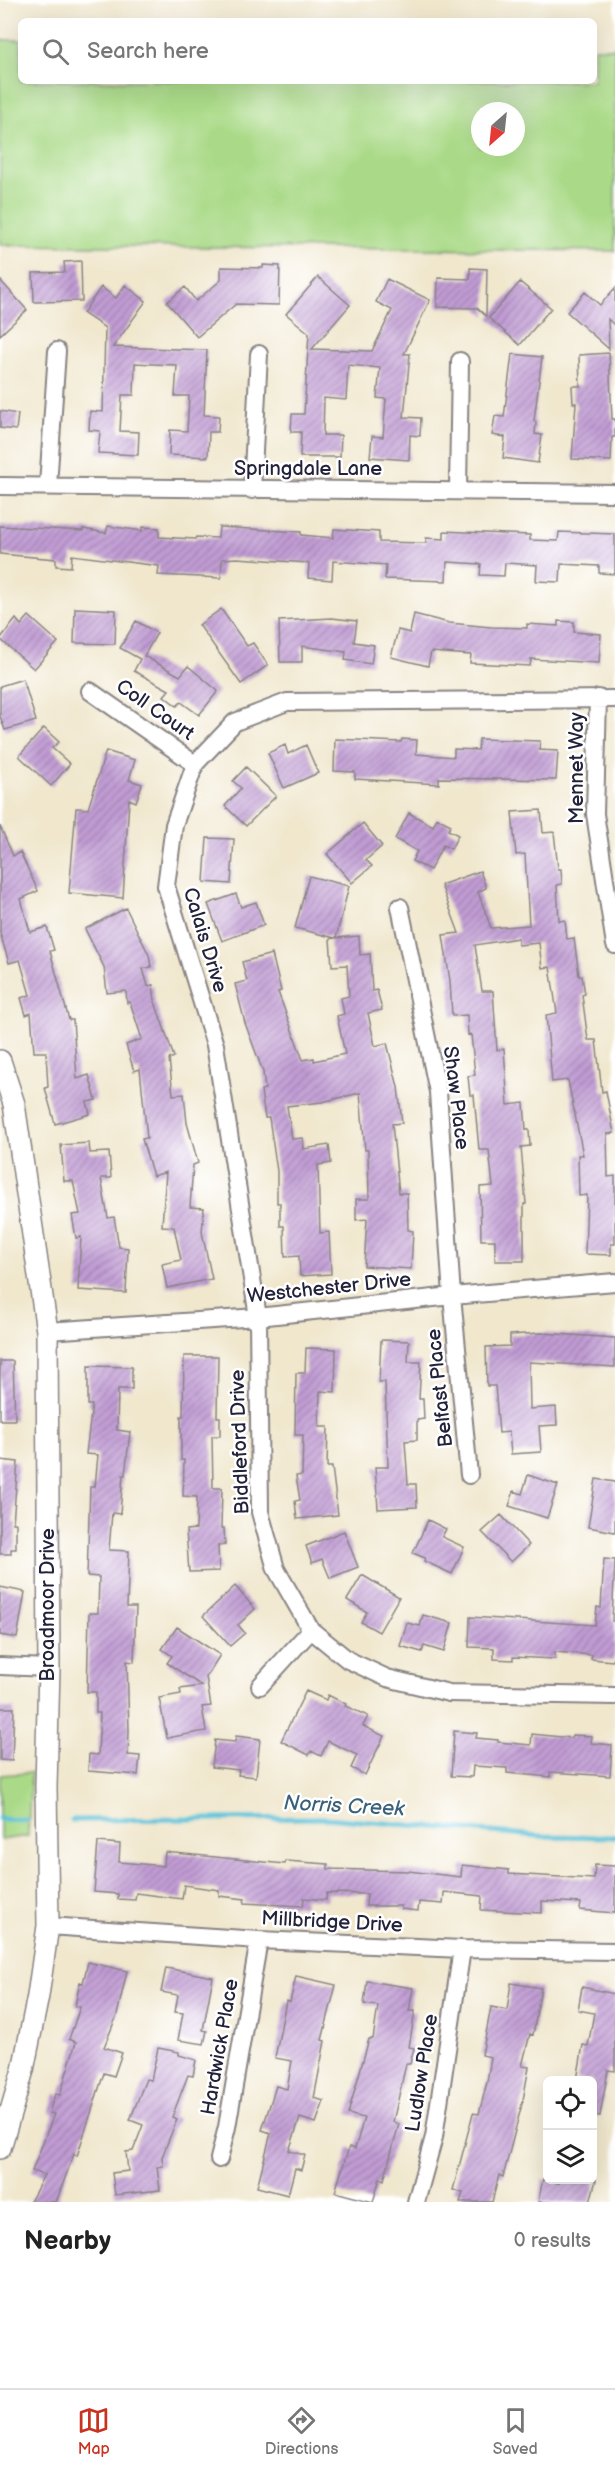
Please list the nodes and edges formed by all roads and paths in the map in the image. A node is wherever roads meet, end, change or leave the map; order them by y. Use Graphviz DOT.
graph roads {
  1 [pos="57,351"];
  2 [pos="259,354"];
  3 [pos="460,361"];
  4 [pos="0,486"];
  5 [pos="48,486"];
  6 [pos="252,490"];
  7 [pos="458,490"];
  8 [pos="615,492"];
  9 [pos="90,691"];
  10 [pos="598,698"];
  11 [pos="615,699"];
  12 [pos="195,764"];
  13 [pos="400,907"];
  14 [pos="615,945"];
  15 [pos="0,1061"];
  16 [pos="615,1282"];
  17 [pos="452,1296"];
  18 [pos="258,1317"];
  19 [pos="47,1331"];
  20 [pos="469,1475"];
  21 [pos="311,1630"];
  22 [pos="0,1666"];
  23 [pos="49,1668"];
  24 [pos="260,1686"];
  25 [pos="615,1696"];
  26 [pos="48,1926"];
  27 [pos="259,1940"];
  28 [pos="462,1949"];
  29 [pos="615,1951"];
  30 [pos="0,2148"];
  31 [pos="219,2159"];
  32 [pos="416,2202"];
  1 -- 5 [label="street"];
  2 -- 6 [label="street"];
  3 -- 7 [label="street"];
  4 -- 5 [label="street, Springdale Lane"];
  5 -- 6 [label="street, Springdale Lane"];
  6 -- 7 [label="street, Springdale Lane"];
  7 -- 8 [label="street, Springdale Lane"];
  9 -- 12 [label="street, Coll Court"];
  10 -- 11 [label="street, Calais Drive"];
  10 -- 12 [label="street, Calais Drive"];
  10 -- 14 [label="street, Mennet Way"];
  12 -- 18 [label="street, Calais Drive"];
  13 -- 17 [label="street, Shaw Place"];
  15 -- 19 [label="street, Broadmoor Drive"];
  16 -- 17 [label="street, Westchester Drive"];
  17 -- 18 [label="street, Westchester Drive"];
  17 -- 20 [label="street, Belfast Place"];
  18 -- 19 [label="street, Westchester Drive"];
  18 -- 21 [label="street, Biddleford Drive"];
  19 -- 23 [label="street, Broadmoor Drive"];
  21 -- 24 [label="street"];
  21 -- 25 [label="street, Biddleford Drive"];
  22 -- 23 [label="street"];
  23 -- 26 [label="street, Broadmoor Drive"];
  26 -- 27 [label="street, Millbridge Drive"];
  26 -- 30 [label="street, Broadmoor Drive"];
  27 -- 28 [label="street, Millbridge Drive"];
  27 -- 31 [label="street, Hardwick Place"];
  28 -- 29 [label="street, Millbridge Drive"];
  28 -- 32 [label="street, Ludlow Place"];
}
